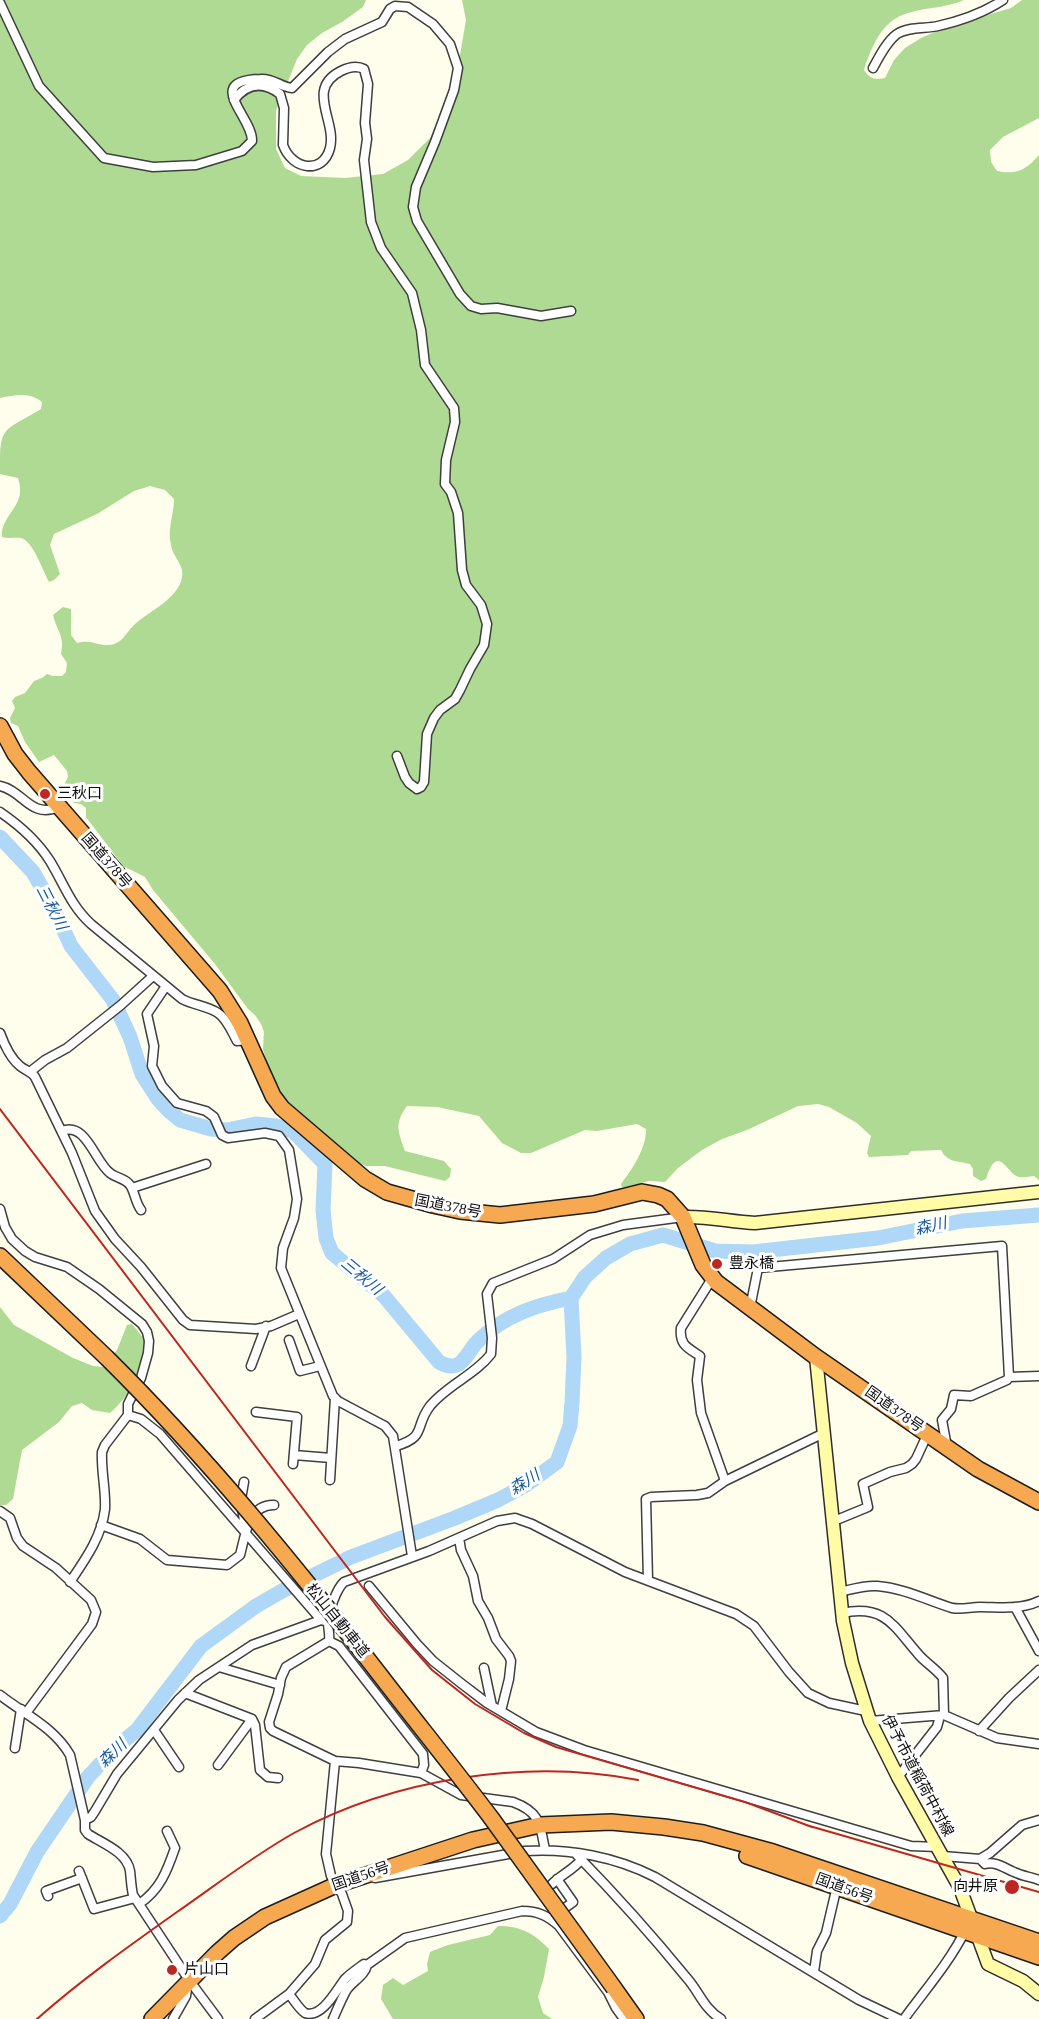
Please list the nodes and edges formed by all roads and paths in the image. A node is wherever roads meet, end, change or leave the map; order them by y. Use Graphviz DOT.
graph roads {
  1 [pos="1004,0"];
  2 [pos="0,3"];
  3 [pos="404,3"];
  4 [pos="873,68"];
  5 [pos="234,100"];
  6 [pos="571,311"];
  7 [pos="0,726"];
  8 [pos="397,756"];
  9 [pos="0,786"];
  10 [pos="59,807"];
  11 [pos="0,812"];
  12 [pos="153,976"];
  13 [pos="166,986"];
  14 [pos="0,1033"];
  15 [pos="249,1040"];
  16 [pos="31,1071"];
  17 [pos="62,1131"];
  18 [pos="206,1164"];
  19 [pos="132,1188"];
  20 [pos="1039,1192"];
  21 [pos="0,1209"];
  22 [pos="141,1210"];
  23 [pos="686,1223"];
  24 [pos="0,1256"];
  25 [pos="713,1277"];
  26 [pos="750,1308"];
  27 [pos="299,1314"];
  28 [pos="266,1326"];
  29 [pos="289,1340"];
  30 [pos="816,1356"];
  31 [pos="251,1365"];
  32 [pos="320,1366"];
  33 [pos="1039,1376"];
  34 [pos="1010,1377"];
  35 [pos="335,1398"];
  36 [pos="256,1412"];
  37 [pos="128,1414"];
  38 [pos="824,1433"];
  39 [pos="928,1433"];
  40 [pos="396,1446"];
  41 [pos="947,1447"];
  42 [pos="331,1458"];
  43 [pos="330,1480"];
  44 [pos="725,1481"];
  45 [pos="244,1482"];
  46 [pos="1039,1502"];
  47 [pos="274,1505"];
  48 [pos="0,1511"];
  49 [pos="834,1521"];
  50 [pos="101,1525"];
  51 [pos="245,1531"];
  52 [pos="459,1538"];
  53 [pos="412,1552"];
  54 [pos="648,1581"];
  55 [pos="70,1582"];
  56 [pos="369,1586"];
  57 [pos="840,1592"];
  58 [pos="1039,1601"];
  59 [pos="1015,1607"];
  60 [pos="842,1613"];
  61 [pos="325,1621"];
  62 [pos="329,1641"];
  63 [pos="1039,1650"];
  64 [pos="219,1667"];
  65 [pos="484,1668"];
  66 [pos="1039,1670"];
  67 [pos="279,1685"];
  68 [pos="185,1694"];
  69 [pos="0,1695"];
  70 [pos="492,1706"];
  71 [pos="23,1711"];
  72 [pos="501,1711"];
  73 [pos="942,1715"];
  74 [pos="868,1716"];
  75 [pos="252,1719"];
  76 [pos="154,1730"];
  77 [pos="979,1731"];
  78 [pos="1039,1744"];
  79 [pos="15,1748"];
  80 [pos="335,1761"];
  81 [pos="218,1765"];
  82 [pos="179,1767"];
  83 [pos="421,1773"];
  84 [pos="278,1778"];
  85 [pos="897,1778"];
  86 [pos="84,1817"];
  87 [pos="1039,1820"];
  88 [pos="611,1822"];
  89 [pos="540,1825"];
  90 [pos="167,1831"];
  91 [pos="544,1850"];
  92 [pos="941,1852"];
  93 [pos="578,1856"];
  94 [pos="980,1859"];
  95 [pos="1039,1880"];
  96 [pos="344,1883"];
  97 [pos="837,1886"];
  98 [pos="48,1896"];
  99 [pos="137,1901"];
  100 [pos="550,1918"];
  101 [pos="972,1928"];
  102 [pos="1039,1942"];
  103 [pos="1039,1957"];
  104 [pos="367,1965"];
  105 [pos="814,1972"];
  106 [pos="189,1980"];
  107 [pos="290,1994"];
  108 [pos="1039,1994"];
  109 [pos="708,2014"];
  110 [pos="152,2019"];
  111 [pos="173,2019"];
  112 [pos="218,2019"];
  113 [pos="255,2019"];
  114 [pos="333,2019"];
  115 [pos="624,2019"];
  116 [pos="636,2019"];
  117 [pos="721,2019"];
  118 [pos="899,2019"];
  119 [pos="904,2019"];
  1 -- 4 [label="street"];
  2 -- 5 [label="street"];
  3 -- 5 [label="street"];
  3 -- 6 [label="street"];
  5 -- 8 [label="street"];
  7 -- 10 [label="highway, 国道378号"];
  9 -- 10 [label="street"];
  10 -- 15 [label="highway, 国道378号"];
  11 -- 12 [label="street"];
  12 -- 13 [label="street"];
  12 -- 16 [label="street"];
  13 -- 15 [label="street"];
  13 -- 27 [label="street"];
  14 -- 16 [label="street"];
  15 -- 23 [label="highway, 国道378号"];
  16 -- 17 [label="street"];
  17 -- 19 [label="street"];
  17 -- 28 [label="street"];
  18 -- 19 [label="street"];
  19 -- 22 [label="street"];
  20 -- 23 [label="street"];
  21 -- 37 [label="street"];
  23 -- 25 [label="highway, 国道378号"];
  23 -- 40 [label="street"];
  24 -- 116 [label="highway, 松山自動車道, bridge"];
  25 -- 26 [label="highway, 国道378号"];
  25 -- 44 [label="street"];
  26 -- 30 [label="highway, 国道378号"];
  26 -- 34 [label="street"];
  27 -- 28 [label="street"];
  27 -- 32 [label="street"];
  28 -- 31 [label="street"];
  29 -- 32 [label="street"];
  30 -- 38 [label="street, 伊予市道稲荷中村線"];
  30 -- 39 [label="highway, 国道378号"];
  32 -- 35 [label="street"];
  33 -- 34 [label="street"];
  34 -- 41 [label="street"];
  35 -- 40 [label="street"];
  35 -- 42 [label="street"];
  36 -- 42 [label="street"];
  37 -- 50 [label="street"];
  37 -- 51 [label="street"];
  38 -- 44 [label="street"];
  38 -- 49 [label="street, 伊予市道稲荷中村線"];
  39 -- 41 [label="highway, 国道378号"];
  39 -- 49 [label="street"];
  40 -- 53 [label="street"];
  41 -- 46 [label="highway, 国道378号"];
  42 -- 43 [label="street"];
  44 -- 54 [label="street"];
  45 -- 51 [label="street"];
  47 -- 51 [label="street"];
  48 -- 55 [label="street"];
  49 -- 57 [label="street, 伊予市道稲荷中村線"];
  50 -- 51 [label="street"];
  50 -- 55 [label="street"];
  51 -- 61 [label="street"];
  52 -- 53 [label="street"];
  52 -- 54 [label="street"];
  52 -- 72 [label="street"];
  53 -- 61 [label="street"];
  54 -- 74 [label="street"];
  55 -- 71 [label="street"];
  56 -- 70 [label="street"];
  57 -- 59 [label="street"];
  57 -- 60 [label="street, 伊予市道稲荷中村線"];
  58 -- 59 [label="street"];
  59 -- 63 [label="street"];
  60 -- 73 [label="street"];
  60 -- 74 [label="street, 伊予市道稲荷中村線"];
  61 -- 62 [label="street"];
  61 -- 64 [label="street"];
  62 -- 67 [label="street"];
  62 -- 83 [label="street"];
  64 -- 67 [label="street"];
  64 -- 68 [label="street"];
  65 -- 70 [label="street"];
  66 -- 77 [label="street"];
  67 -- 80 [label="street"];
  68 -- 75 [label="street"];
  68 -- 76 [label="street"];
  69 -- 71 [label="street"];
  70 -- 72 [label="street"];
  71 -- 79 [label="street"];
  71 -- 86 [label="street"];
  72 -- 92 [label="street"];
  73 -- 74 [label="street"];
  73 -- 77 [label="street"];
  73 -- 85 [label="street"];
  74 -- 85 [label="street, 伊予市道稲荷中村線"];
  75 -- 81 [label="street"];
  75 -- 84 [label="street"];
  76 -- 82 [label="street"];
  76 -- 86 [label="street"];
  77 -- 78 [label="street"];
  80 -- 83 [label="street"];
  80 -- 96 [label="street"];
  83 -- 89 [label="street"];
  85 -- 92 [label="street, 伊予市道稲荷中村線"];
  86 -- 99 [label="street"];
  87 -- 94 [label="street"];
  88 -- 89 [label="highway, 国道56号"];
  88 -- 97 [label="highway, 国道56号"];
  88 -- 101 [label="highway, 国道56号"];
  89 -- 91 [label="street"];
  89 -- 96 [label="highway, 国道56号"];
  90 -- 99 [label="street"];
  91 -- 93 [label="street"];
  91 -- 96 [label="street"];
  92 -- 94 [label="street"];
  92 -- 101 [label="street, 伊予市道稲荷中村線"];
  93 -- 100 [label="street"];
  93 -- 105 [label="street"];
  93 -- 109 [label="street"];
  94 -- 95 [label="street"];
  96 -- 106 [label="highway, 国道56号"];
  96 -- 107 [label="street"];
  97 -- 101 [label="highway, 国道56号"];
  97 -- 105 [label="street"];
  98 -- 99 [label="street"];
  99 -- 106 [label="street"];
  100 -- 104 [label="street"];
  100 -- 115 [label="street"];
  101 -- 102 [label="highway, 国道56号"];
  101 -- 103 [label="highway, 国道56号"];
  101 -- 108 [label="street, 伊予市道稲荷中村線"];
  101 -- 119 [label="street"];
  104 -- 107 [label="street"];
  104 -- 114 [label="street"];
  105 -- 118 [label="street"];
  106 -- 110 [label="highway, 国道56号"];
  106 -- 111 [label="street"];
  106 -- 112 [label="street"];
  107 -- 113 [label="street"];
  109 -- 117 [label="street"];
}
